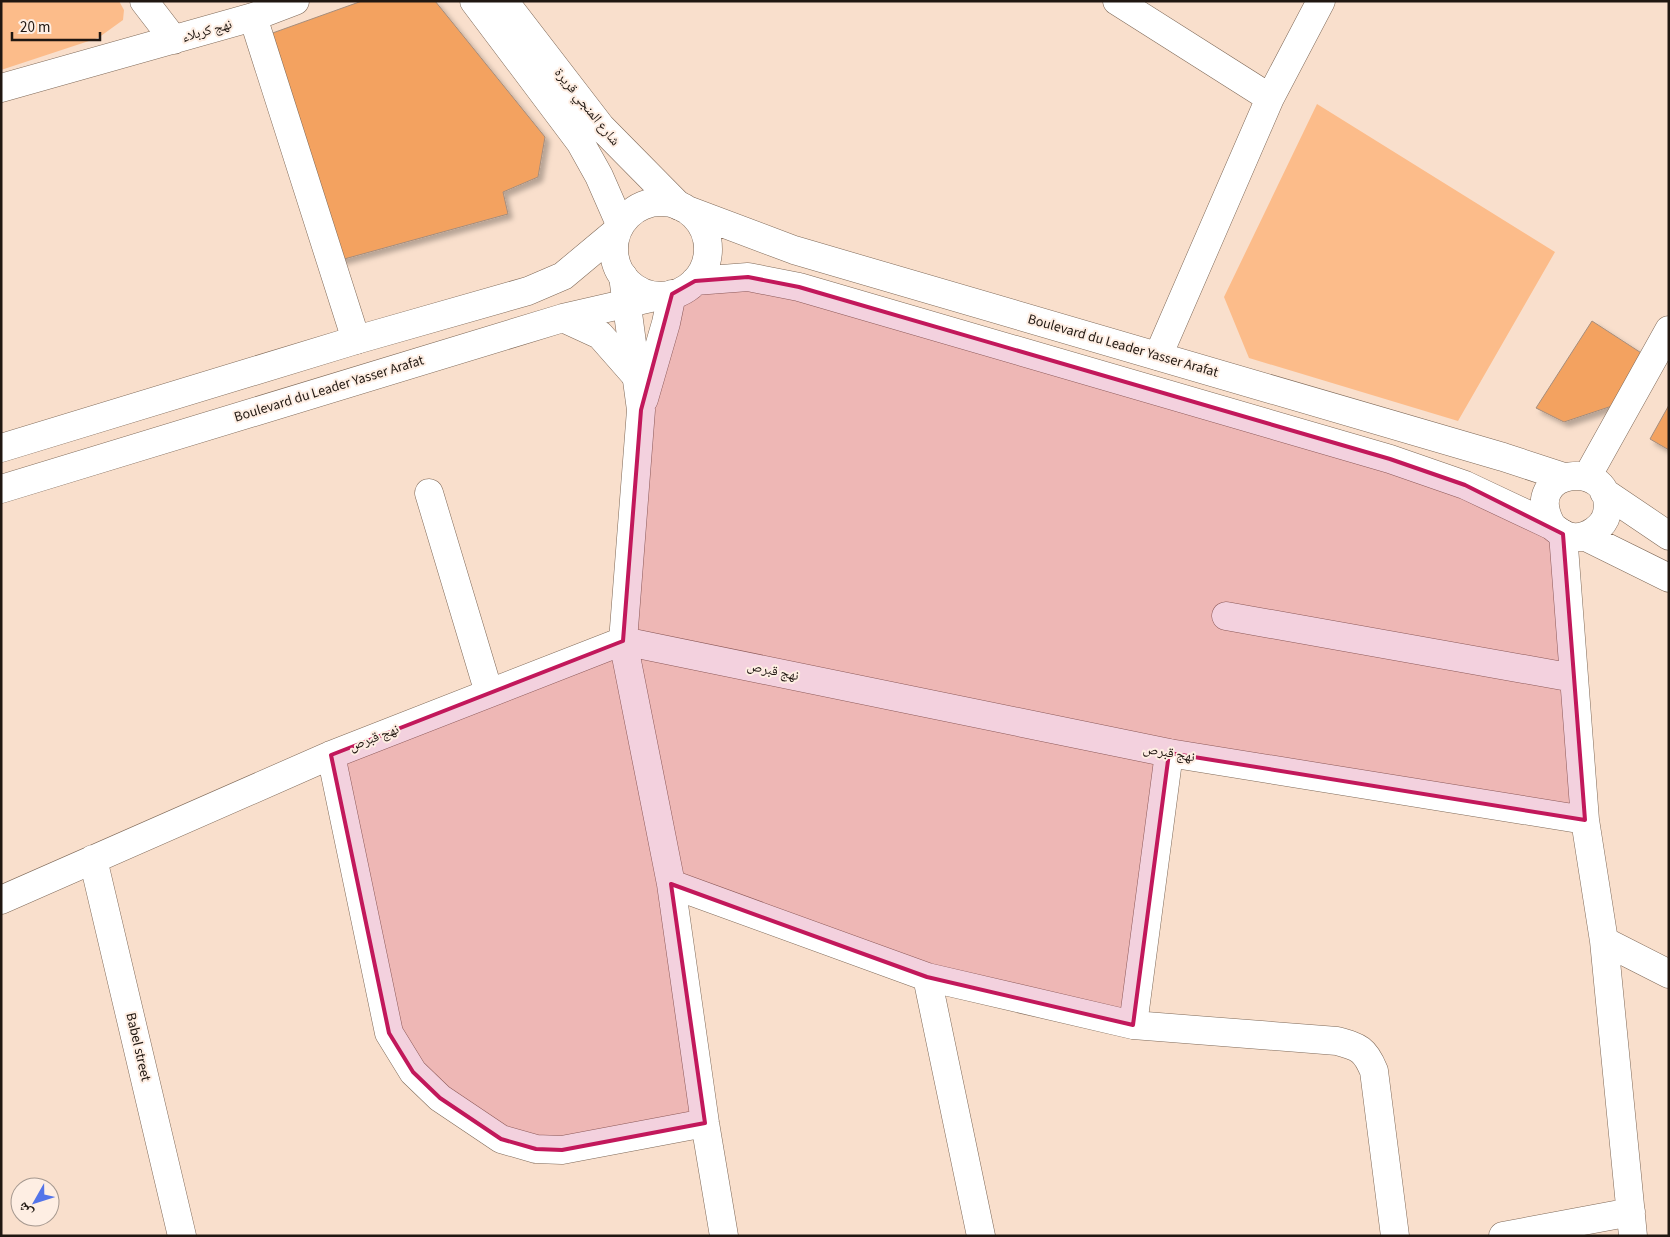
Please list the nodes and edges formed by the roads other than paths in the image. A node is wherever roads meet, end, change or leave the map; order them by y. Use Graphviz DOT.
graph roads {
  1 [pos="144,1"];
  2 [pos="295,1"];
  3 [pos="474,1"];
  4 [pos="504,1"];
  5 [pos="1320,1"];
  6 [pos="1118,2"];
  7 [pos="253,17"];
  8 [pos="174,40"];
  9 [pos="1,88"];
  10 [pos="1270,98"];
  11 [pos="682,207"];
  12 [pos="619,227"];
  13 [pos="624,289"];
  14 [pos="676,290"];
  15 [pos="563,318"];
  16 [pos="1669,330"];
  17 [pos="356,340"];
  18 [pos="1158,356"];
  19 [pos="636,376"];
  20 [pos="641,410"];
  21 [pos="1,448"];
  22 [pos="1585,482"];
  23 [pos="1,489"];
  24 [pos="429,493"];
  25 [pos="1566,532"];
  26 [pos="1669,536"];
  27 [pos="1669,578"];
  28 [pos="1226,616"];
  29 [pos="623,641"];
  30 [pos="1574,678"];
  31 [pos="488,694"];
  32 [pos="1169,754"];
  33 [pos="331,755"];
  34 [pos="1586,820"];
  35 [pos="93,859"];
  36 [pos="671,884"];
  37 [pos="1,900"];
  38 [pos="1604,941"];
  39 [pos="1669,974"];
  40 [pos="927,977"];
  41 [pos="1134,1025"];
  42 [pos="704,1123"];
  43 [pos="1632,1224"];
  44 [pos="182,1236"];
  45 [pos="724,1236"];
  46 [pos="981,1236"];
  47 [pos="1394,1236"];
  48 [pos="1503,1236"];
  1 -- 8 [label="street"];
  2 -- 7 [label="street, نهج كربلاء"];
  3 -- 12 [label="street, شارع المنجي قريرة"];
  4 -- 11 [label="street, شارع المنجي قريرة"];
  5 -- 10 [label="street"];
  6 -- 10 [label="street"];
  7 -- 8 [label="street, نهج كربلاء"];
  7 -- 17 [label="street"];
  8 -- 9 [label="street, نهج كربلاء"];
  10 -- 18 [label="street"];
  11 -- 12 [label="street"];
  11 -- 14 [label="street"];
  11 -- 18 [label="street, Boulevard du Leader Yasser Arafat"];
  12 -- 13 [label="street"];
  12 -- 17 [label="street"];
  13 -- 14 [label="street, Boulevard du Leader Yasser Arafat"];
  13 -- 15 [label="street, Boulevard du Leader Yasser Arafat"];
  13 -- 19 [label="street"];
  14 -- 20 [label="street"];
  14 -- 25 [label="street, Boulevard du Leader Yasser Arafat"];
  15 -- 19 [label="street"];
  15 -- 23 [label="street, Boulevard du Leader Yasser Arafat"];
  16 -- 22 [label="street"];
  17 -- 21 [label="street"];
  18 -- 22 [label="street, Boulevard du Leader Yasser Arafat"];
  19 -- 20 [label="street"];
  20 -- 29 [label="street"];
  22 -- 25 [label="street"];
  22 -- 25 [label="street"];
  22 -- 26 [label="street, Boulevard du Leader Yasser Arafat"];
  24 -- 31 [label="street"];
  25 -- 27 [label="street, Boulevard du Leader Yasser Arafat"];
  25 -- 30 [label="street"];
  28 -- 30 [label="street"];
  29 -- 31 [label="street, نهج قبرص"];
  29 -- 32 [label="street, نهج قبرص"];
  29 -- 36 [label="street"];
  30 -- 34 [label="street"];
  31 -- 33 [label="street, نهج قبرص"];
  32 -- 34 [label="street, نهج قبرص"];
  32 -- 41 [label="street"];
  33 -- 35 [label="street, نهج قبرص"];
  33 -- 42 [label="street"];
  34 -- 38 [label="street"];
  35 -- 37 [label="street, نهج قبرص"];
  35 -- 44 [label="street, Babel street"];
  36 -- 40 [label="street"];
  36 -- 42 [label="street"];
  38 -- 39 [label="street"];
  38 -- 43 [label="street"];
  40 -- 41 [label="street"];
  40 -- 46 [label="street"];
  41 -- 47 [label="street"];
  42 -- 45 [label="street"];
  43 -- 48 [label="street"];
}
